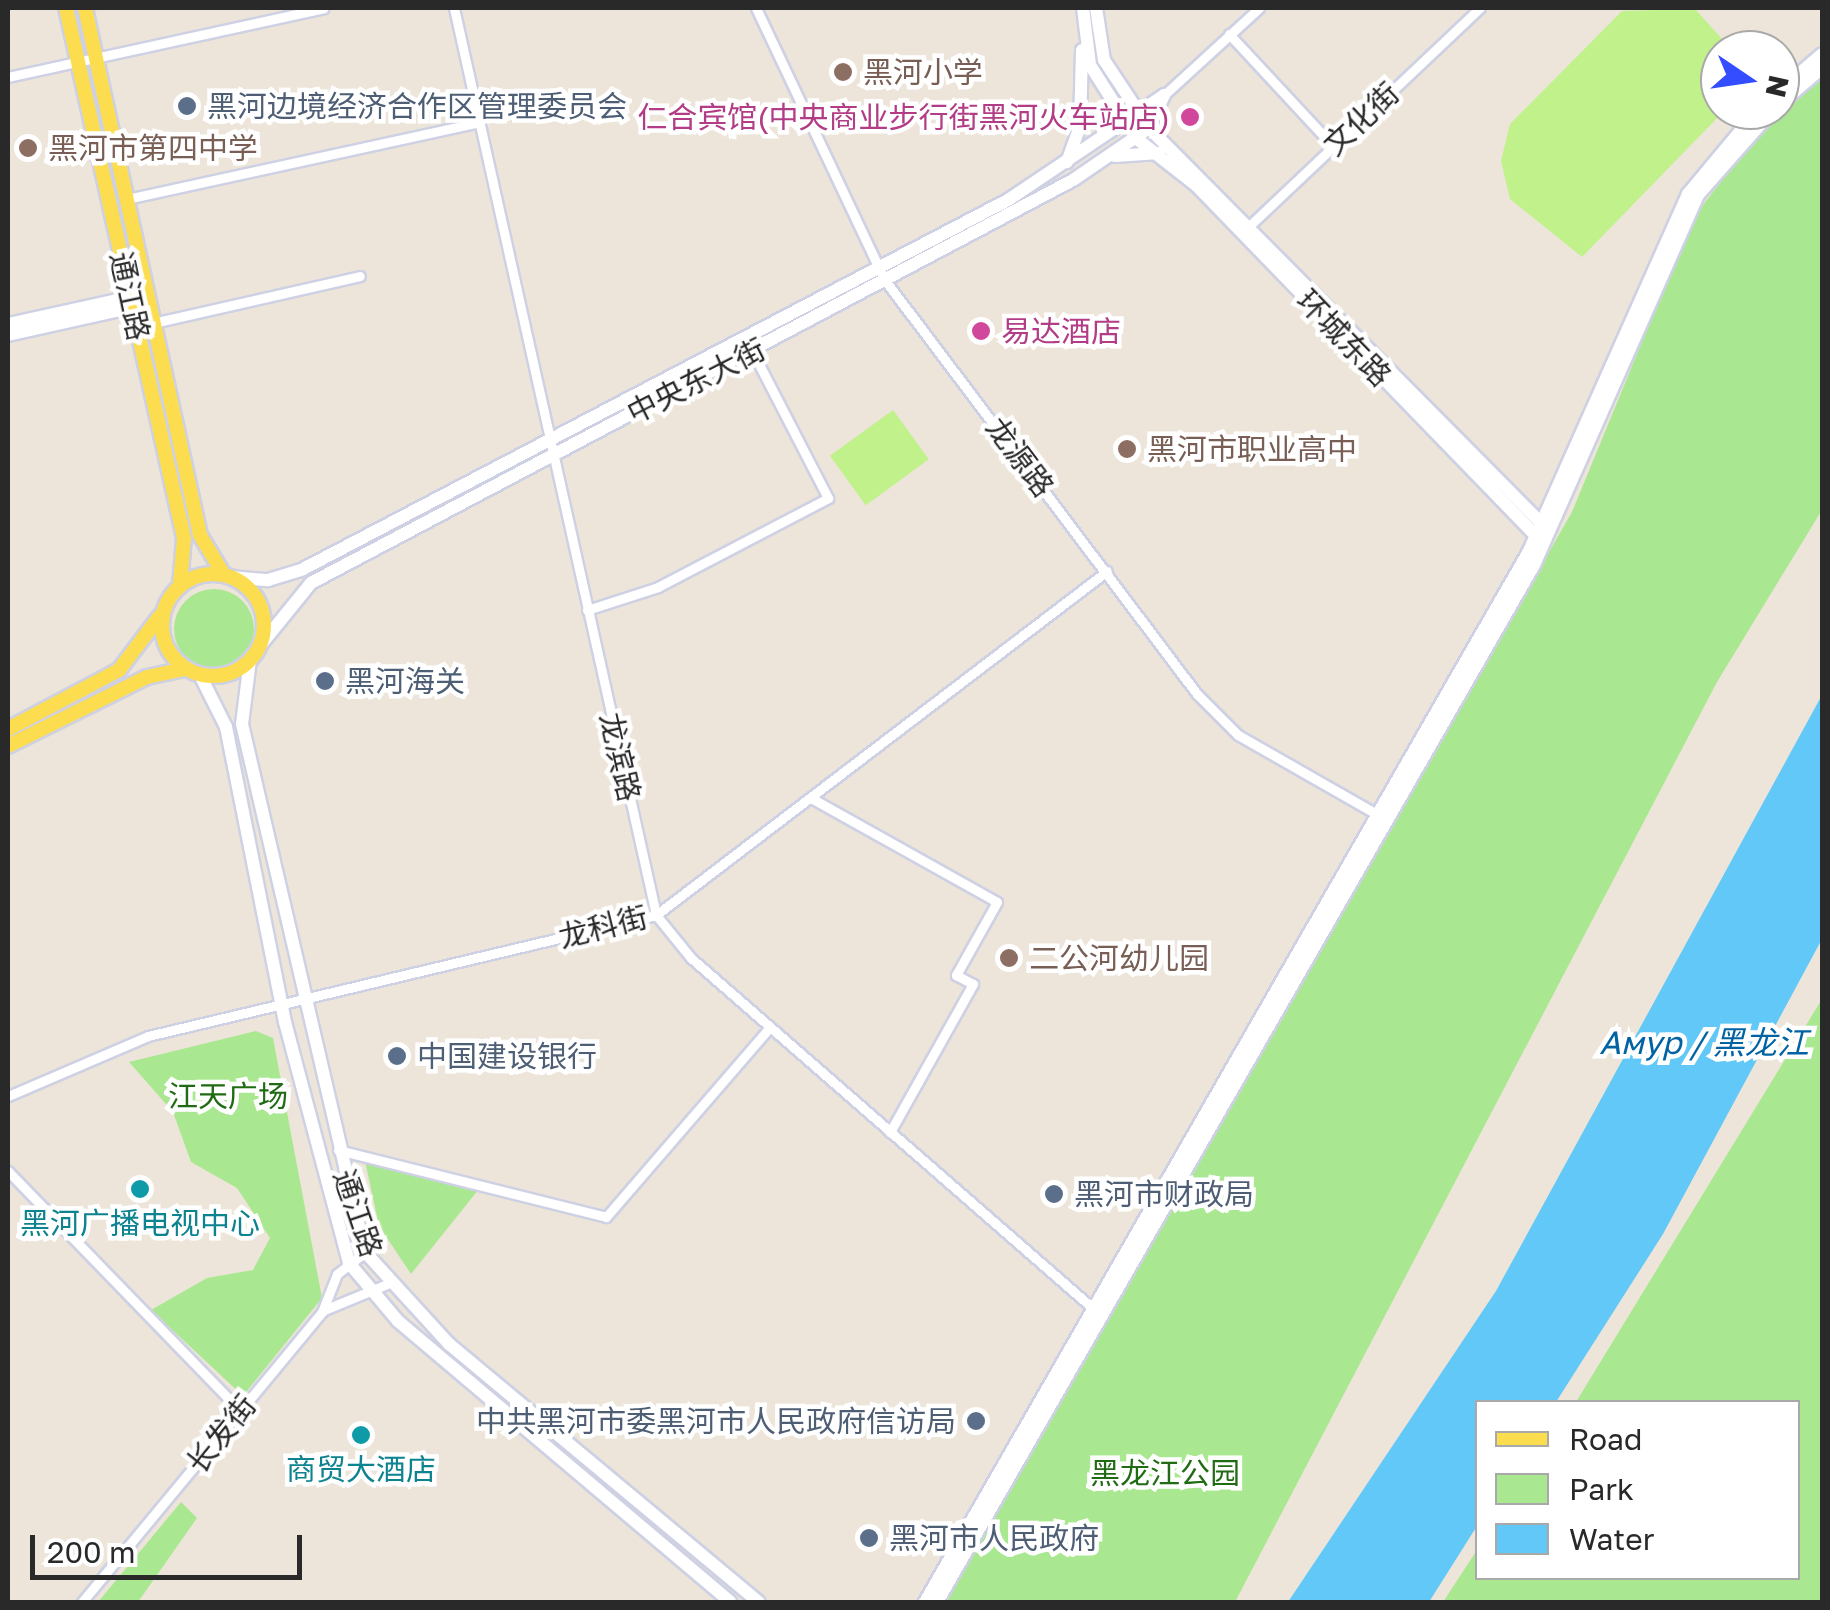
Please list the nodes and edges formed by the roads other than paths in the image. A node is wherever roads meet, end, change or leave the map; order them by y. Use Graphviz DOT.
graph roads {
  1 [pos="66,8"];
  2 [pos="84,8"];
  3 [pos="324,8"];
  4 [pos="454,8"];
  5 [pos="756,8"];
  6 [pos="1083,8"];
  7 [pos="1096,8"];
  8 [pos="1259,8"];
  9 [pos="1480,8"];
  10 [pos="1229,34"];
  11 [pos="1822,54"];
  12 [pos="96,58"];
  13 [pos="78,62"];
  14 [pos="1822,68"];
  15 [pos="1800,73"];
  16 [pos="8,77"];
  17 [pos="1800,87"];
  18 [pos="1164,95"];
  19 [pos="1137,113"];
  20 [pos="479,122"];
  21 [pos="1125,123"];
  22 [pos="1149,128"];
  23 [pos="1741,130"];
  24 [pos="1755,130"];
  25 [pos="1137,139"];
  26 [pos="1332,146"];
  27 [pos="1159,154"];
  28 [pos="1112,156"];
  29 [pos="1062,167"];
  30 [pos="127,199"];
  31 [pos="1246,229"];
  32 [pos="882,274"];
  33 [pos="360,276"];
  34 [pos="148,299"];
  35 [pos="132,302"];
  36 [pos="153,323"];
  37 [pos="8,324"];
  38 [pos="8,335"];
  39 [pos="754,353"];
  40 [pos="550,440"];
  41 [pos="553,455"];
  42 [pos="1544,535"];
  43 [pos="1107,572"];
  44 [pos="227,576"];
  45 [pos="180,586"];
  46 [pos="165,606"];
  47 [pos="588,610"];
  48 [pos="255,654"];
  49 [pos="193,672"];
  50 [pos="8,729"];
  51 [pos="8,746"];
  52 [pos="810,798"];
  53 [pos="1383,817"];
  54 [pos="656,915"];
  55 [pos="302,999"];
  56 [pos="282,1004"];
  57 [pos="770,1027"];
  58 [pos="8,1096"];
  59 [pos="890,1132"];
  60 [pos="337,1150"];
  61 [pos="8,1170"];
  62 [pos="366,1252"];
  63 [pos="349,1264"];
  64 [pos="387,1284"];
  65 [pos="371,1296"];
  66 [pos="322,1312"];
  67 [pos="1101,1316"];
  68 [pos="240,1410"];
  69 [pos="82,1602"];
  70 [pos="730,1602"];
  71 [pos="759,1602"];
  72 [pos="925,1602"];
  73 [pos="937,1602"];
  1 -- 13 [label="main road, 通江路"];
  2 -- 12 [label="main road, 通江路"];
  3 -- 12 [label="street"];
  4 -- 20 [label="street, 龙滨路"];
  5 -- 32 [label="street, 龙源路"];
  6 -- 21 [label="main road, 环城东路"];
  6 -- 29 [label="main road"];
  7 -- 19 [label="main road, 环城东路"];
  8 -- 10 [label="street"];
  9 -- 26 [label="street, 文化街"];
  10 -- 18 [label="street"];
  10 -- 26 [label="street"];
  11 -- 15 [label="main road"];
  12 -- 13 [label="street"];
  12 -- 30 [label="main road, 通江路"];
  13 -- 16 [label="street"];
  13 -- 35 [label="main road, 通江路"];
  14 -- 17 [label="main road"];
  18 -- 19 [label="main road, 中央东大街"];
  18 -- 22 [label="main road"];
  19 -- 21 [label="main road, 中央东大街"];
  19 -- 22 [label="main road, 环城东路"];
  20 -- 30 [label="street"];
  20 -- 40 [label="street, 龙滨路"];
  21 -- 25 [label="main road, 环城东路"];
  21 -- 29 [label="main road, 中央东大街"];
  22 -- 25 [label="main road, 中央东大街"];
  22 -- 31 [label="main road, 环城东路"];
  23 -- 42 [label="main road"];
  24 -- 42 [label="main road"];
  25 -- 27 [label="main road, 环城东路"];
  25 -- 28 [label="main road, 中央东大街"];
  26 -- 31 [label="street, 文化街"];
  27 -- 28 [label="main road"];
  27 -- 31 [label="main road, 环城东路"];
  28 -- 32 [label="main road, 中央东大街"];
  29 -- 32 [label="main road, 中央东大街"];
  30 -- 34 [label="main road, 通江路"];
  31 -- 42 [label="main road, 环城东路"];
  32 -- 39 [label="main road, 中央东大街"];
  32 -- 40 [label="main road, 中央东大街"];
  32 -- 43 [label="street, 龙源路"];
  33 -- 36 [label="street"];
  34 -- 35 [label="main road"];
  34 -- 36 [label="main road, 通江路"];
  35 -- 37 [label="main road"];
  35 -- 38 [label="main road"];
  35 -- 45 [label="main road, 通江路"];
  36 -- 44 [label="main road, 通江路"];
  39 -- 41 [label="main road, 中央东大街"];
  39 -- 47 [label="street"];
  40 -- 41 [label="street, 龙滨路"];
  40 -- 44 [label="main road, 中央东大街"];
  41 -- 47 [label="street, 龙滨路"];
  41 -- 48 [label="main road, 中央东大街"];
  42 -- 53 [label="main road"];
  43 -- 52 [label="street, 龙科街"];
  43 -- 53 [label="street, 龙源路"];
  44 -- 45 [label="main road"];
  44 -- 48 [label="main road"];
  45 -- 46 [label="main road"];
  46 -- 49 [label="main road"];
  46 -- 50 [label="main road"];
  47 -- 54 [label="street, 龙滨路"];
  48 -- 49 [label="main road"];
  48 -- 55 [label="main road, 通江路"];
  49 -- 51 [label="main road"];
  49 -- 56 [label="main road, 通江路"];
  52 -- 54 [label="street, 龙科街"];
  52 -- 59 [label="street"];
  53 -- 67 [label="main road"];
  54 -- 55 [label="street, 龙科街"];
  54 -- 57 [label="street"];
  55 -- 56 [label="street, 龙科街"];
  55 -- 60 [label="main road, 通江路"];
  56 -- 58 [label="street, 龙科街"];
  56 -- 63 [label="main road, 通江路"];
  57 -- 59 [label="street"];
  57 -- 60 [label="street"];
  59 -- 67 [label="street"];
  60 -- 62 [label="main road, 通江路"];
  61 -- 68 [label="street"];
  62 -- 63 [label="street, 长发街"];
  62 -- 64 [label="main road, 通江路"];
  63 -- 65 [label="main road, 通江路"];
  63 -- 66 [label="street, 长发街"];
  64 -- 65 [label="street"];
  64 -- 71 [label="main road, 通江路"];
  65 -- 66 [label="street"];
  65 -- 70 [label="main road, 通江路"];
  66 -- 68 [label="street, 长发街"];
  67 -- 72 [label="main road"];
  67 -- 73 [label="main road"];
  68 -- 69 [label="street, 长发街"];
}
